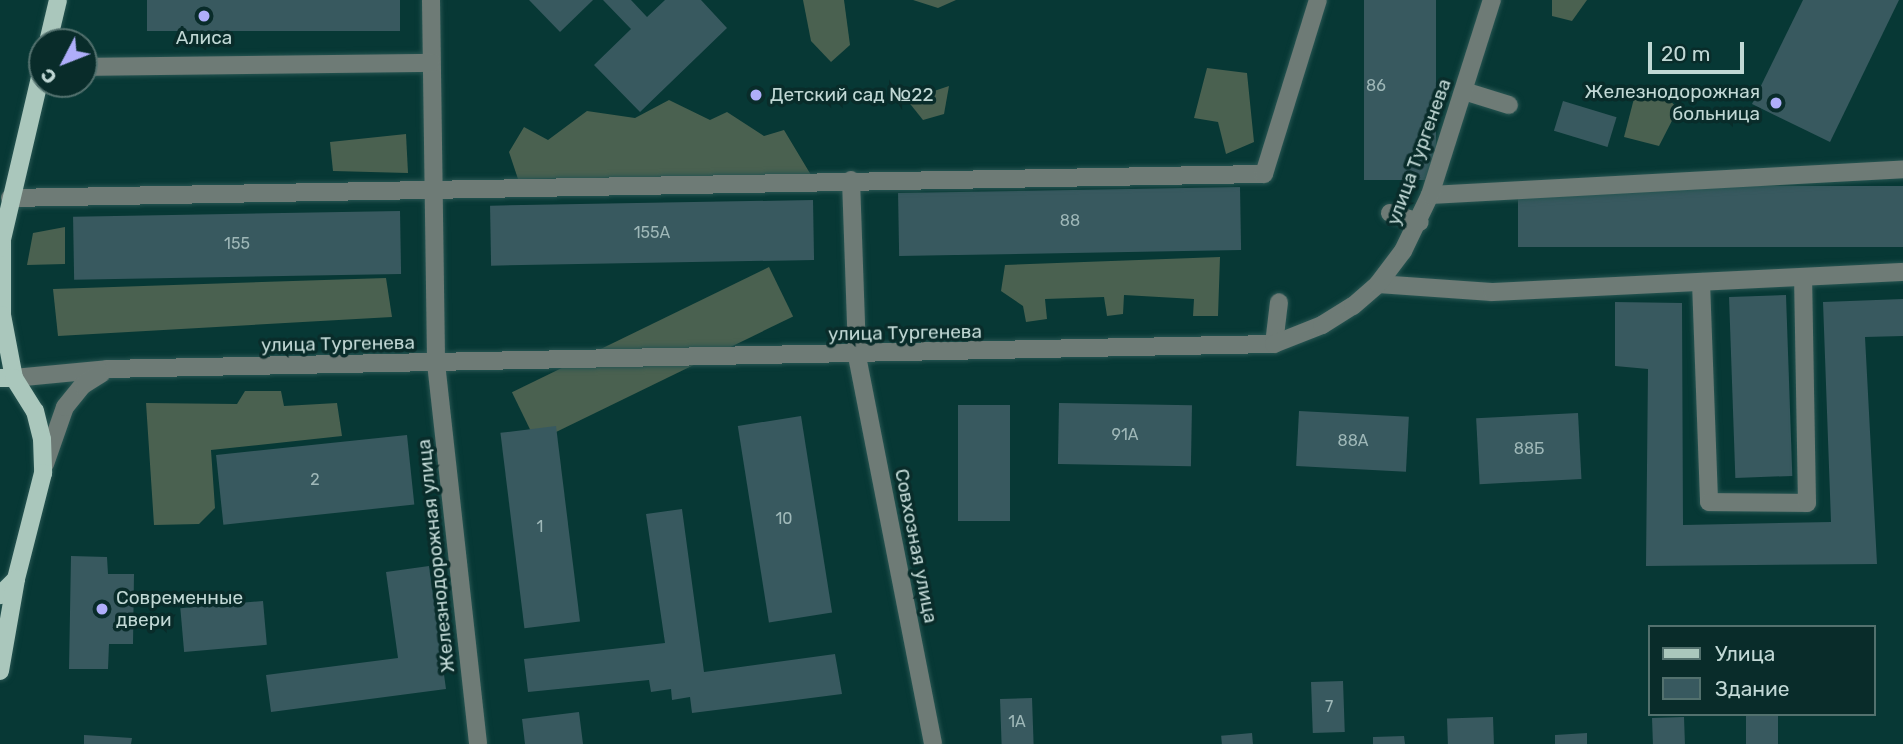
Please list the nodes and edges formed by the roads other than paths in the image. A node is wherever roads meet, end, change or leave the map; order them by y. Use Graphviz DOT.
graph roads {
  1 [pos="58,0"];
  2 [pos="432,0"];
  3 [pos="1318,0"];
  4 [pos="1492,0"];
  5 [pos="51,28"];
  6 [pos="431,63"];
  7 [pos="98,66"];
  8 [pos="1464,91"];
  9 [pos="35,98"];
  10 [pos="1509,104"];
  11 [pos="1903,169"];
  12 [pos="851,180"];
  13 [pos="433,187"];
  14 [pos="1430,195"];
  15 [pos="10,198"];
  16 [pos="1390,213"];
  17 [pos="1420,222"];
  18 [pos="1,245"];
  19 [pos="1903,272"];
  20 [pos="1803,277"];
  21 [pos="1701,282"];
  22 [pos="1378,284"];
  23 [pos="1279,302"];
  24 [pos="1274,344"];
  25 [pos="857,356"];
  26 [pos="436,363"];
  27 [pos="107,369"];
  28 [pos="7,378"];
  29 [pos="43,473"];
  30 [pos="16,579"];
  31 [pos="0,595"];
  32 [pos="0,671"];
  33 [pos="478,744"];
  34 [pos="933,744"];
  1 -- 5 [label="main road"];
  2 -- 6 [label="street, Железнодорожная улица"];
  3 -- 12 [label="street"];
  4 -- 8 [label="street, улица Тургенева"];
  6 -- 7 [label="street"];
  6 -- 13 [label="street, Железнодорожная улица"];
  8 -- 10 [label="street"];
  8 -- 14 [label="street, улица Тургенева"];
  9 -- 15 [label="main road"];
  11 -- 14 [label="street"];
  12 -- 13 [label="street"];
  12 -- 25 [label="street, Совхозная улица"];
  13 -- 15 [label="street"];
  13 -- 26 [label="street, Железнодорожная улица"];
  14 -- 17 [label="street, улица Тургенева"];
  15 -- 18 [label="main road"];
  16 -- 17 [label="street"];
  17 -- 22 [label="street, улица Тургенева"];
  18 -- 28 [label="main road"];
  19 -- 20 [label="street"];
  20 -- 21 [label="street"];
  20 -- 21 [label="street"];
  21 -- 22 [label="street"];
  22 -- 24 [label="street, улица Тургенева"];
  23 -- 24 [label="street"];
  24 -- 25 [label="street, улица Тургенева"];
  25 -- 26 [label="street, улица Тургенева"];
  25 -- 34 [label="street, Совхозная улица"];
  26 -- 27 [label="street, улица Тургенева"];
  26 -- 33 [label="street, Железнодорожная улица"];
  27 -- 28 [label="street, улица Тургенева"];
  27 -- 29 [label="street"];
  28 -- 29 [label="main road"];
  29 -- 30 [label="main road"];
  30 -- 31 [label="main road"];
  30 -- 32 [label="main road"];
}
